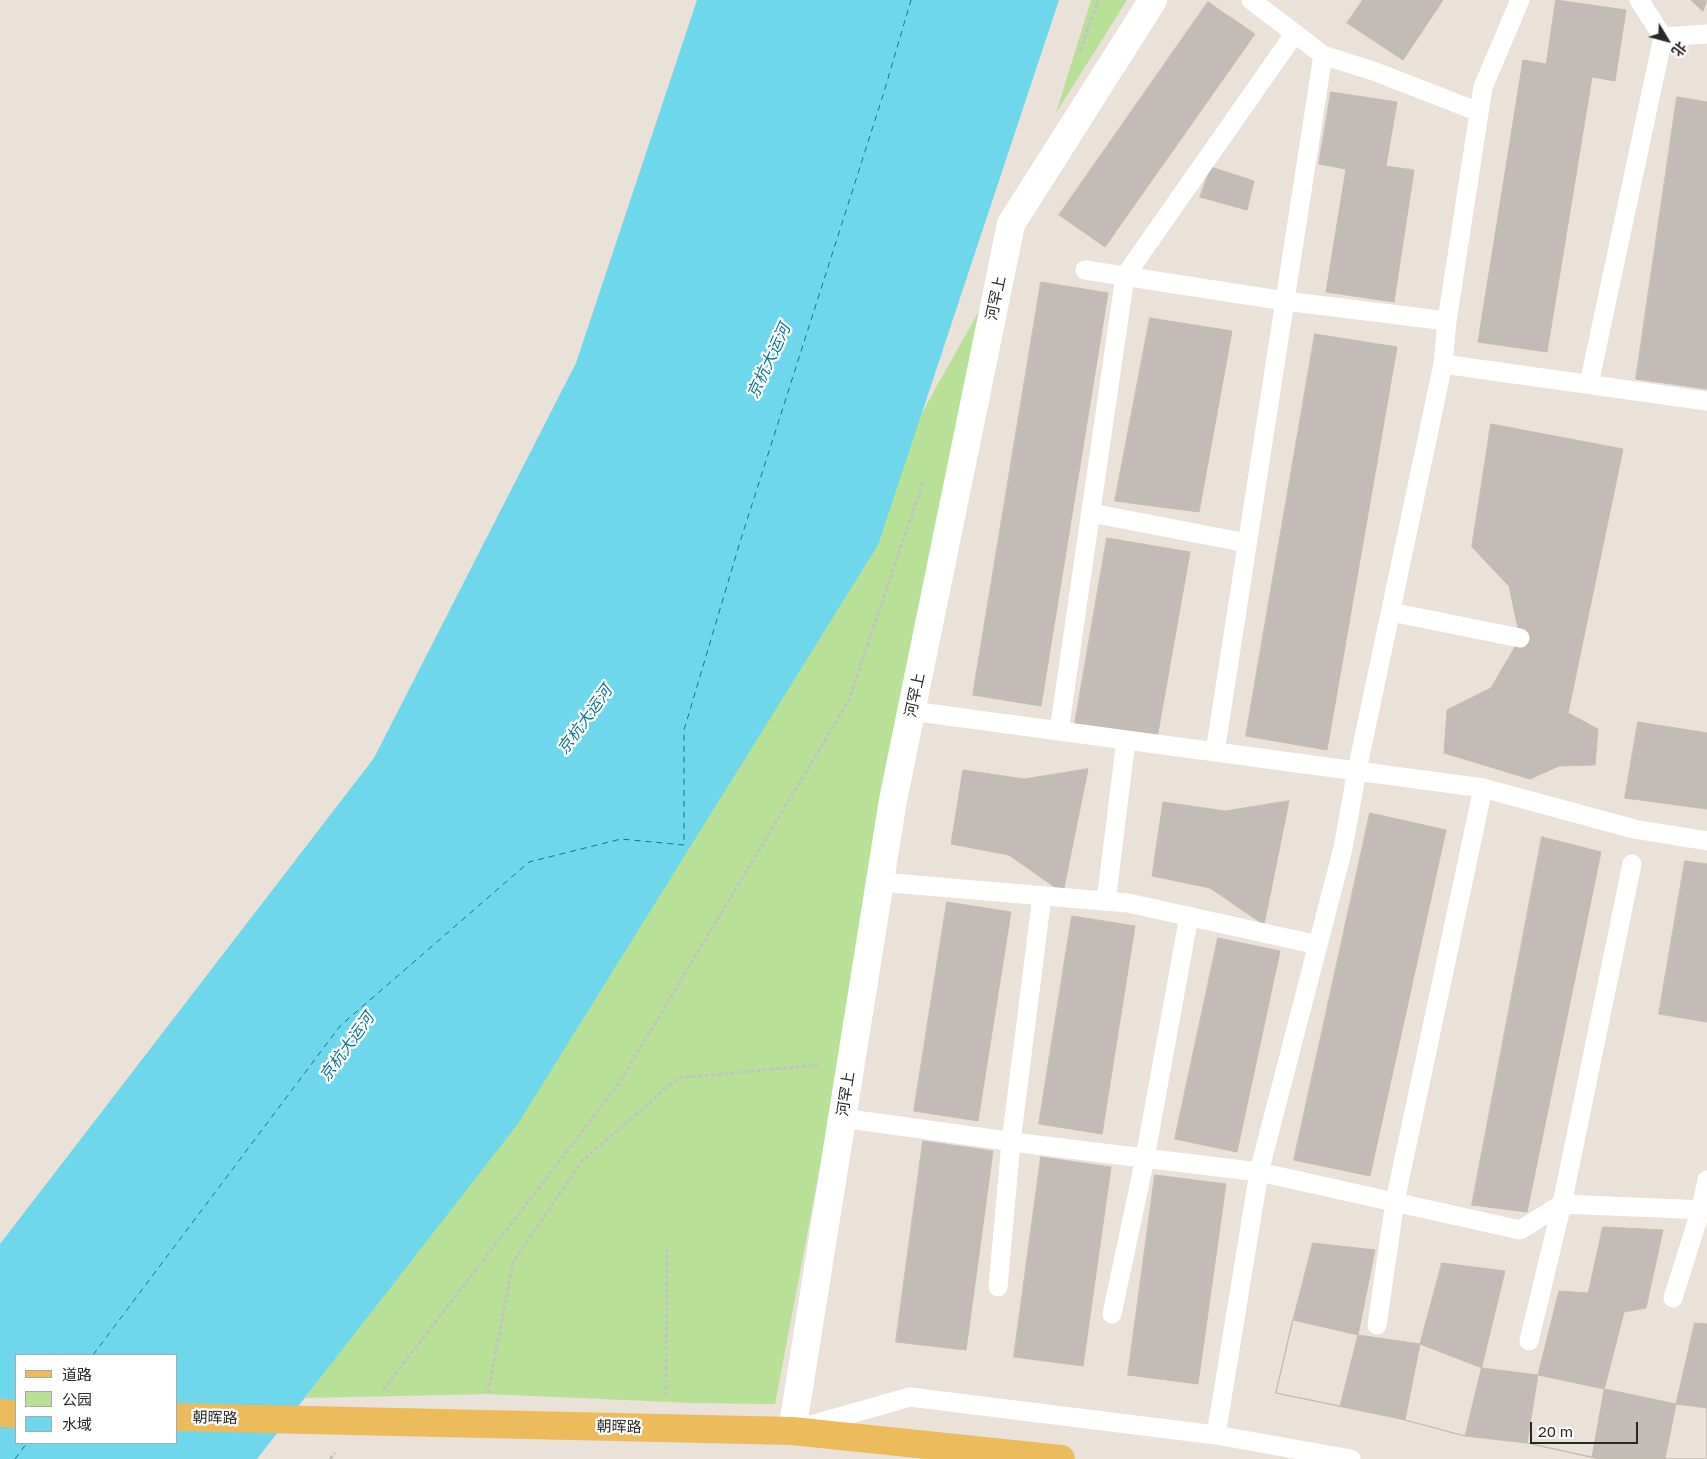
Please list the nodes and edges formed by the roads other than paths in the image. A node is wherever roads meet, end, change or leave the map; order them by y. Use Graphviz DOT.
graph roads {
  1 [pos="1153,0"];
  2 [pos="1251,0"];
  3 [pos="1520,0"];
  4 [pos="1638,0"];
  5 [pos="1295,33"];
  6 [pos="1707,34"];
  7 [pos="1663,38"];
  8 [pos="1323,55"];
  9 [pos="1480,112"];
  10 [pos="1085,270"];
  11 [pos="1125,276"];
  12 [pos="1285,301"];
  13 [pos="1447,321"];
  14 [pos="1443,364"];
  15 [pos="1589,384"];
  16 [pos="1707,401"];
  17 [pos="1091,512"];
  18 [pos="1247,543"];
  19 [pos="1391,612"];
  20 [pos="1520,638"];
  21 [pos="911,711"];
  22 [pos="1059,731"];
  23 [pos="1126,740"];
  24 [pos="1215,752"];
  25 [pos="1356,770"];
  26 [pos="1483,788"];
  27 [pos="1707,841"];
  28 [pos="1632,864"];
  29 [pos="880,882"];
  30 [pos="1042,896"];
  31 [pos="1106,901"];
  32 [pos="1189,916"];
  33 [pos="1318,945"];
  34 [pos="842,1118"];
  35 [pos="1011,1142"];
  36 [pos="1145,1158"];
  37 [pos="1260,1172"];
  38 [pos="1707,1180"];
  39 [pos="1395,1202"];
  40 [pos="1562,1204"];
  41 [pos="1704,1210"];
  42 [pos="998,1287"];
  43 [pos="1673,1298"];
  44 [pos="1112,1314"];
  45 [pos="1377,1326"];
  46 [pos="1529,1341"];
  47 [pos="0,1413"];
  48 [pos="15,1414"];
  49 [pos="178,1417"];
  50 [pos="792,1430"];
  51 [pos="1216,1435"];
  52 [pos="1061,1459"];
  53 [pos="1351,1459"];
  1 -- 21 [label="street, 河罕上"];
  2 -- 5 [label="lane"];
  3 -- 9 [label="lane"];
  4 -- 7 [label="lane"];
  5 -- 8 [label="lane"];
  5 -- 11 [label="lane"];
  6 -- 7 [label="lane"];
  7 -- 15 [label="lane"];
  8 -- 9 [label="lane"];
  8 -- 12 [label="lane"];
  9 -- 13 [label="lane"];
  10 -- 11 [label="lane"];
  11 -- 12 [label="lane"];
  11 -- 17 [label="lane"];
  12 -- 13 [label="lane"];
  12 -- 18 [label="lane"];
  13 -- 14 [label="lane"];
  14 -- 15 [label="lane"];
  14 -- 19 [label="lane"];
  15 -- 16 [label="lane"];
  17 -- 18 [label="lane"];
  17 -- 22 [label="lane"];
  18 -- 24 [label="lane"];
  19 -- 20 [label="lane"];
  19 -- 25 [label="lane"];
  21 -- 22 [label="lane"];
  21 -- 29 [label="street, 河罕上"];
  22 -- 23 [label="lane"];
  23 -- 24 [label="lane"];
  23 -- 31 [label="lane"];
  24 -- 25 [label="lane"];
  25 -- 26 [label="lane"];
  25 -- 33 [label="lane"];
  26 -- 27 [label="lane"];
  26 -- 39 [label="lane"];
  28 -- 40 [label="lane"];
  29 -- 30 [label="lane"];
  29 -- 34 [label="street, 河罕上"];
  30 -- 31 [label="lane"];
  30 -- 35 [label="lane"];
  31 -- 32 [label="lane"];
  32 -- 33 [label="lane"];
  32 -- 36 [label="lane"];
  33 -- 37 [label="lane"];
  34 -- 35 [label="lane"];
  34 -- 50 [label="street, 河罕上"];
  35 -- 36 [label="lane"];
  35 -- 42 [label="lane"];
  36 -- 37 [label="lane"];
  36 -- 44 [label="lane"];
  37 -- 39 [label="lane"];
  37 -- 51 [label="lane"];
  38 -- 41 [label="lane"];
  39 -- 40 [label="lane"];
  39 -- 45 [label="lane"];
  40 -- 41 [label="lane"];
  40 -- 46 [label="lane"];
  41 -- 43 [label="lane"];
  47 -- 48 [label="main road"];
  49 -- 50 [label="main road, 朝晖路"];
  50 -- 51 [label="lane"];
  50 -- 52 [label="main road, 朝晖路"];
  51 -- 53 [label="lane"];
}
